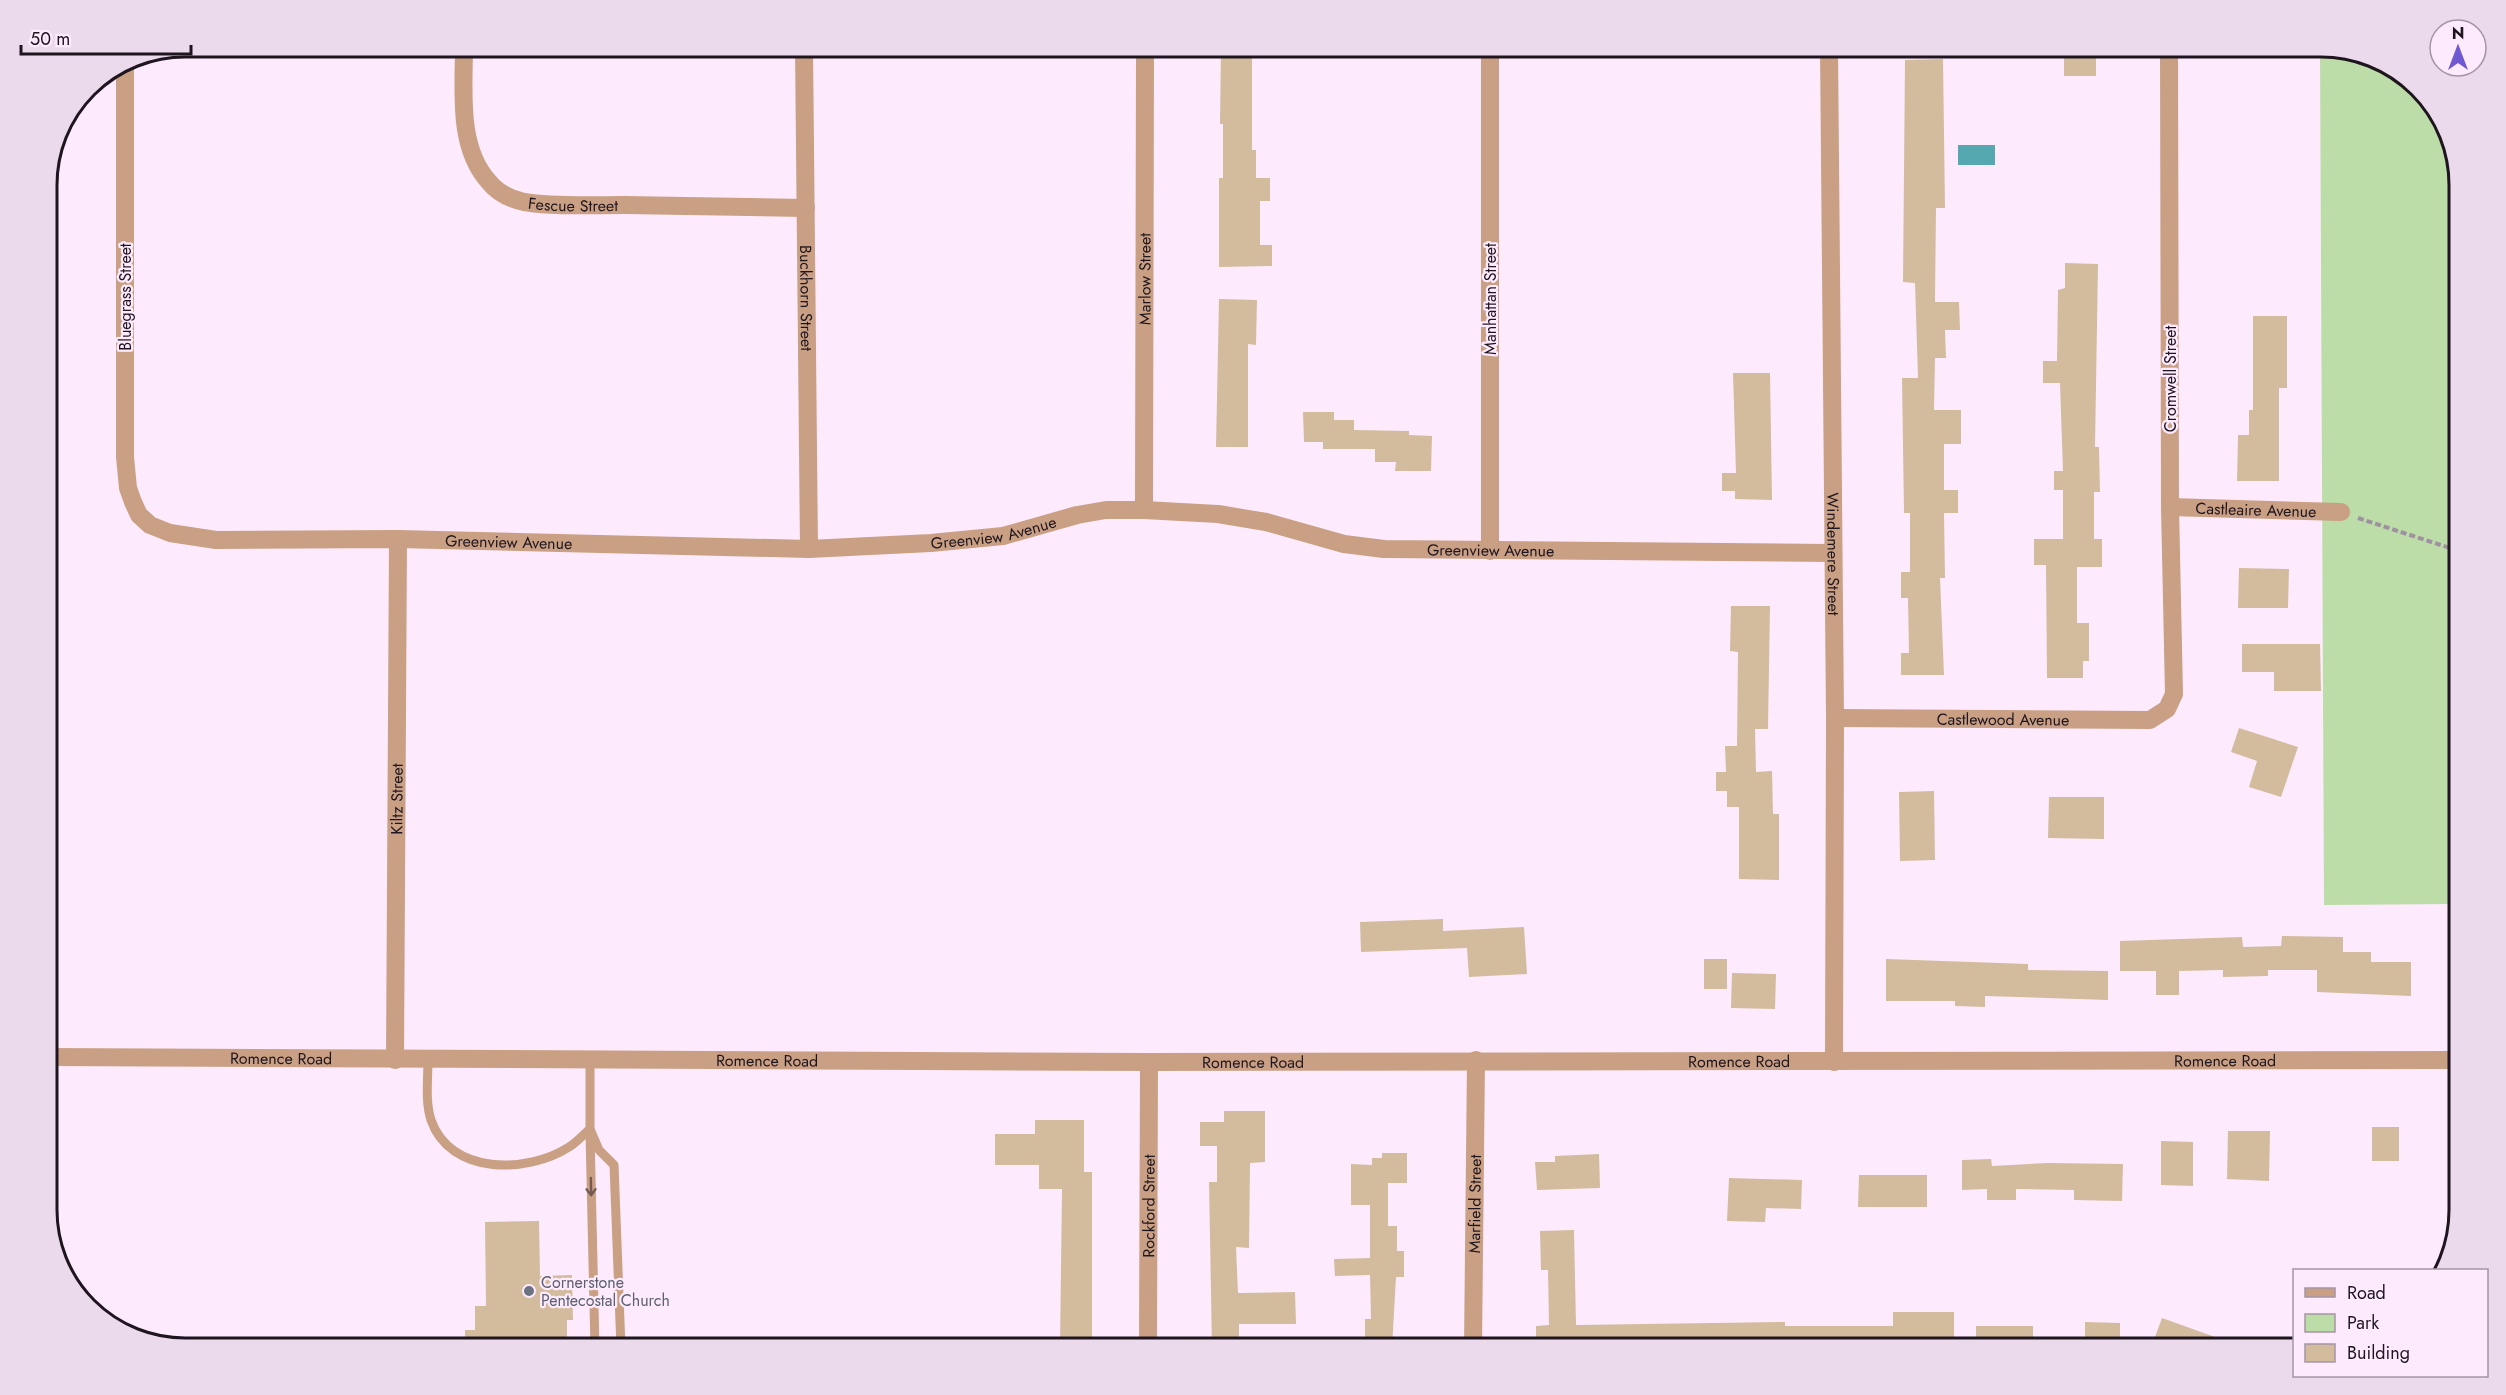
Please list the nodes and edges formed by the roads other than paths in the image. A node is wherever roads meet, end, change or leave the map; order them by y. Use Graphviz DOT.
graph roads {
  1 [pos="464,57"];
  2 [pos="804,57"];
  3 [pos="1146,57"];
  4 [pos="1490,57"];
  5 [pos="1829,57"];
  6 [pos="2169,57"];
  7 [pos="125,72"];
  8 [pos="806,208"];
  9 [pos="2170,507"];
  10 [pos="1144,510"];
  11 [pos="2341,512"];
  12 [pos="150,525"];
  13 [pos="398,539"];
  14 [pos="809,549"];
  15 [pos="1490,551"];
  16 [pos="1833,553"];
  17 [pos="2167,709"];
  18 [pos="1835,718"];
  19 [pos="57,1057"];
  20 [pos="394,1060"];
  21 [pos="428,1060"];
  22 [pos="590,1060"];
  23 [pos="1476,1060"];
  24 [pos="2449,1060"];
  25 [pos="1149,1062"];
  26 [pos="1834,1062"];
  27 [pos="590,1129"];
  28 [pos="595,1338"];
  29 [pos="621,1338"];
  30 [pos="1148,1338"];
  31 [pos="1473,1338"];
  1 -- 8 [label="street, Fescue Street"];
  2 -- 8 [label="street, Buckhorn Street"];
  3 -- 10 [label="street, Marlow Street"];
  4 -- 15 [label="street, Manhattan Street"];
  5 -- 16 [label="street, Windemere Street"];
  6 -- 9 [label="street, Cromwell Street"];
  7 -- 12 [label="street, Bluegrass Street"];
  8 -- 14 [label="street, Buckhorn Street"];
  9 -- 11 [label="street, Castleaire Avenue"];
  9 -- 17 [label="street, Cromwell Street"];
  10 -- 14 [label="street, Greenview Avenue"];
  10 -- 15 [label="street, Greenview Avenue"];
  12 -- 13 [label="street, Greenview Avenue"];
  13 -- 14 [label="street, Greenview Avenue"];
  13 -- 20 [label="street, Kiltz Street"];
  15 -- 16 [label="street, Greenview Avenue"];
  16 -- 18 [label="street, Windemere Street"];
  17 -- 18 [label="street, Castlewood Avenue"];
  18 -- 26 [label="street, Windemere Street"];
  19 -- 20 [label="street, Romence Road"];
  20 -- 21 [label="street, Romence Road"];
  21 -- 22 [label="street, Romence Road"];
  21 -- 27 [label="lane"];
  22 -- 25 [label="street, Romence Road"];
  22 -- 27 [label="lane"];
  23 -- 25 [label="street, Romence Road"];
  23 -- 26 [label="street, Romence Road"];
  23 -- 31 [label="street, Marfield Street"];
  24 -- 26 [label="street, Romence Road"];
  25 -- 30 [label="street, Rockford Street"];
  27 -- 28 [label="lane, one-way"];
  27 -- 29 [label="lane"];
}
